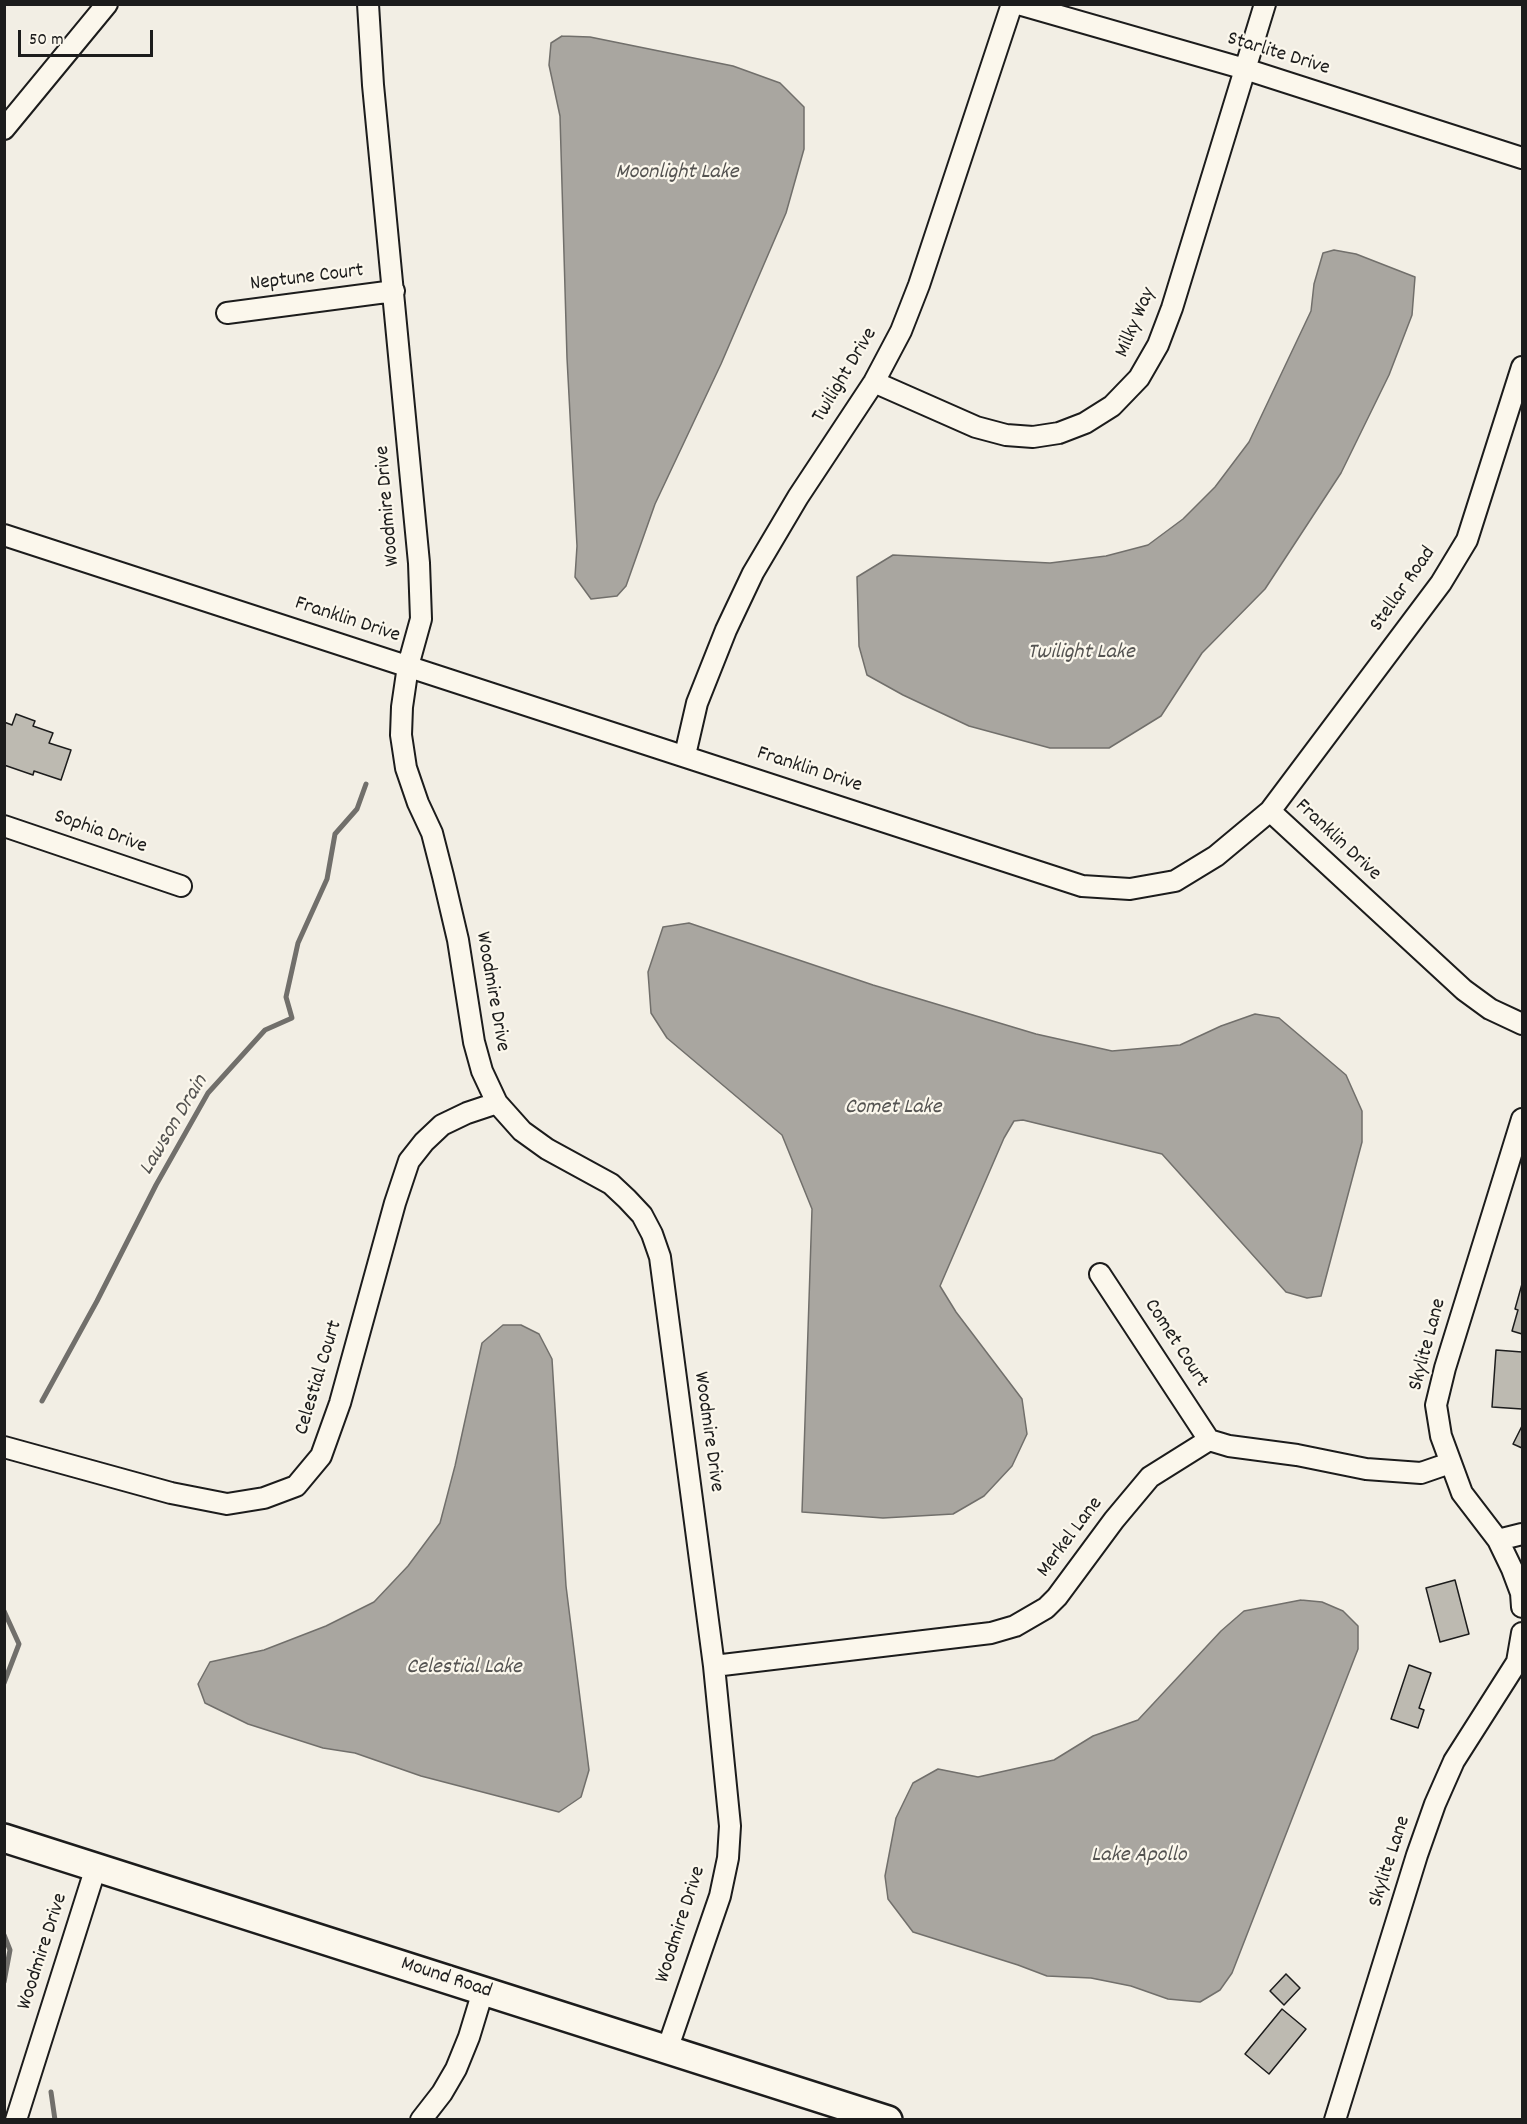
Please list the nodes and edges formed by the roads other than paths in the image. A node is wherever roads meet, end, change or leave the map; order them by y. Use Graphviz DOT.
graph roads {
  1 [pos="107,4"];
  2 [pos="368,4"];
  3 [pos="1012,4"];
  4 [pos="1018,4"];
  5 [pos="1265,4"];
  6 [pos="1245,69"];
  7 [pos="4,129"];
  8 [pos="1522,158"];
  9 [pos="393,291"];
  10 [pos="227,313"];
  11 [pos="1522,367"];
  12 [pos="874,382"];
  13 [pos="4,536"];
  14 [pos="408,666"];
  15 [pos="685,755"];
  16 [pos="1270,812"];
  17 [pos="4,826"];
  18 [pos="181,886"];
  19 [pos="1522,1024"];
  20 [pos="497,1103"];
  21 [pos="1522,1119"];
  22 [pos="1100,1274"];
  23 [pos="1209,1440"];
  24 [pos="4,1447"];
  25 [pos="1450,1463"];
  26 [pos="1522,1534"];
  27 [pos="1498,1540"];
  28 [pos="1522,1607"];
  29 [pos="1522,1633"];
  30 [pos="714,1666"];
  31 [pos="4,1838"];
  32 [pos="96,1867"];
  33 [pos="483,1991"];
  34 [pos="667,2050"];
  35 [pos="15,2120"];
  36 [pos="421,2120"];
  37 [pos="888,2120"];
  38 [pos="1335,2120"];
  1 -- 7 [label="street"];
  2 -- 9 [label="street, Woodmire Drive"];
  3 -- 12 [label="street, Twilight Drive"];
  4 -- 6 [label="street, Starlite Drive"];
  5 -- 6 [label="street, Milky Way"];
  6 -- 8 [label="street, Starlite Drive"];
  6 -- 12 [label="street, Milky Way"];
  9 -- 10 [label="street, Neptune Court"];
  9 -- 14 [label="street, Woodmire Drive"];
  11 -- 16 [label="street, Stellar Road"];
  12 -- 15 [label="street, Twilight Drive"];
  13 -- 14 [label="street, Franklin Drive"];
  14 -- 15 [label="street, Franklin Drive"];
  14 -- 20 [label="street, Woodmire Drive"];
  15 -- 16 [label="street, Franklin Drive"];
  16 -- 19 [label="street, Franklin Drive"];
  17 -- 18 [label="street, Sophia Drive"];
  20 -- 24 [label="street, Celestial Court"];
  20 -- 30 [label="street, Woodmire Drive"];
  21 -- 25 [label="street, Skylite Lane"];
  22 -- 23 [label="street, Comet Court"];
  23 -- 25 [label="street"];
  23 -- 30 [label="street, Merkel Lane"];
  25 -- 27 [label="street, Skylite Lane"];
  26 -- 27 [label="street"];
  27 -- 28 [label="street, Skylite Lane"];
  29 -- 38 [label="street, Skylite Lane"];
  30 -- 34 [label="street, Woodmire Drive"];
  31 -- 32 [label="street, Mound Road"];
  32 -- 33 [label="street, Mound Road"];
  32 -- 35 [label="street, Woodmire Drive"];
  33 -- 34 [label="street, Mound Road"];
  33 -- 36 [label="street"];
  34 -- 37 [label="street, Mound Road"];
}
